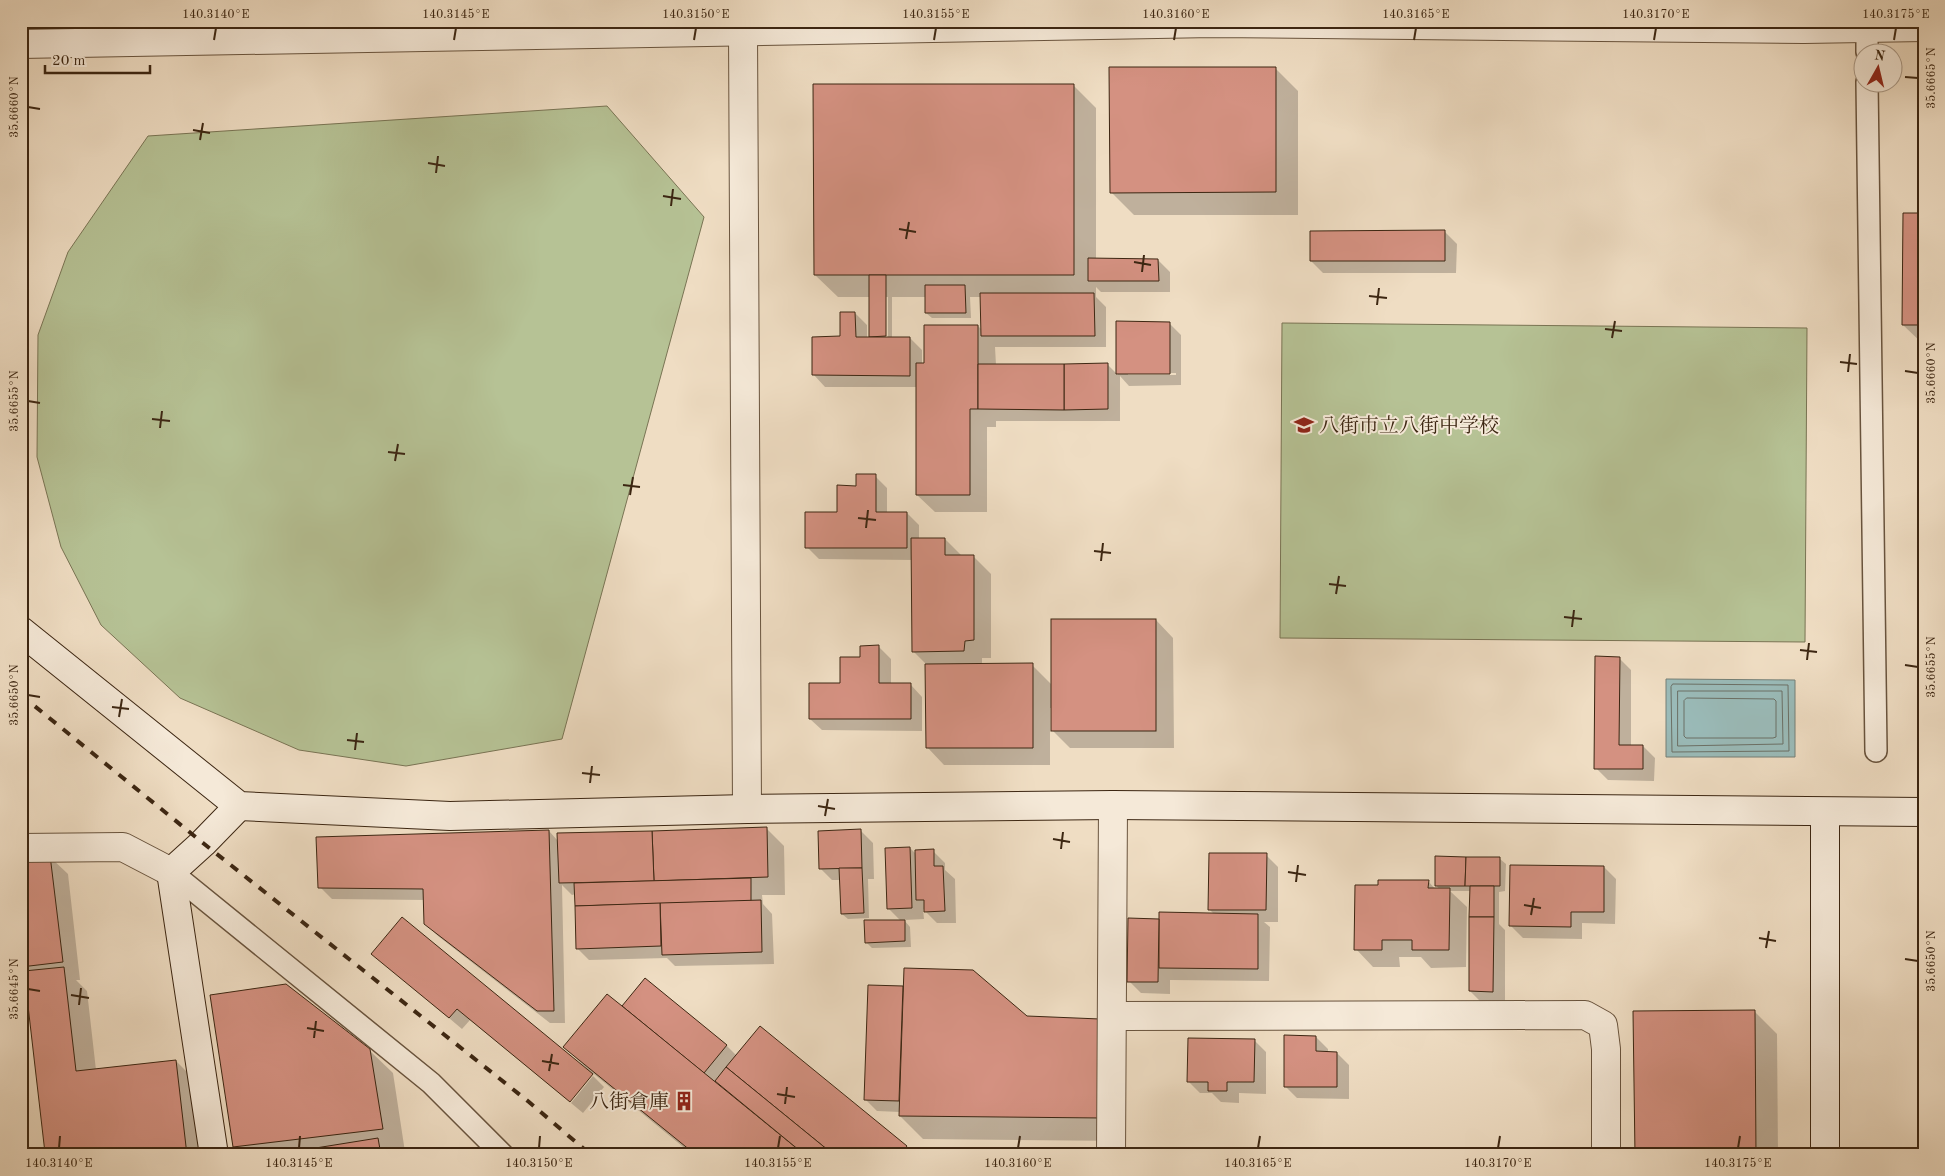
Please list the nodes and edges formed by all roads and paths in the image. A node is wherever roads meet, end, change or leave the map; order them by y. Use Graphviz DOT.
graph roads {
  1 [pos="1213,22"];
  2 [pos="1012,24"];
  3 [pos="1805,25"];
  4 [pos="1924,27"];
  5 [pos="322,30"];
  6 [pos="742,32"];
  7 [pos="1867,40"];
  8 [pos="21,44"];
  9 [pos="1867,92"];
  10 [pos="21,631"];
  11 [pos="1876,751"];
  12 [pos="1113,805"];
  13 [pos="239,806"];
  14 [pos="746,809"];
  15 [pos="1825,812"];
  16 [pos="1924,812"];
  17 [pos="21,848"];
  18 [pos="171,872"];
  19 [pos="1112,1016"];
  20 [pos="214,1155"];
  21 [pos="503,1155"];
  22 [pos="1111,1155"];
  23 [pos="1606,1155"];
  24 [pos="1825,1155"];
  1 -- 2 [label="street"];
  1 -- 3 [label="street"];
  2 -- 6 [label="street"];
  3 -- 7 [label="street"];
  4 -- 7 [label="street"];
  5 -- 6 [label="street"];
  5 -- 8 [label="street"];
  6 -- 14 [label="street"];
  9 -- 11 [label="lane"];
  10 -- 13 [label="street"];
  12 -- 14 [label="street"];
  12 -- 15 [label="street"];
  12 -- 19 [label="street"];
  13 -- 14 [label="street"];
  13 -- 18 [label="street"];
  15 -- 16 [label="street"];
  15 -- 24 [label="street"];
  17 -- 18 [label="street"];
  18 -- 20 [label="street"];
  18 -- 21 [label="lane"];
  19 -- 22 [label="street"];
  19 -- 23 [label="street"];
}
